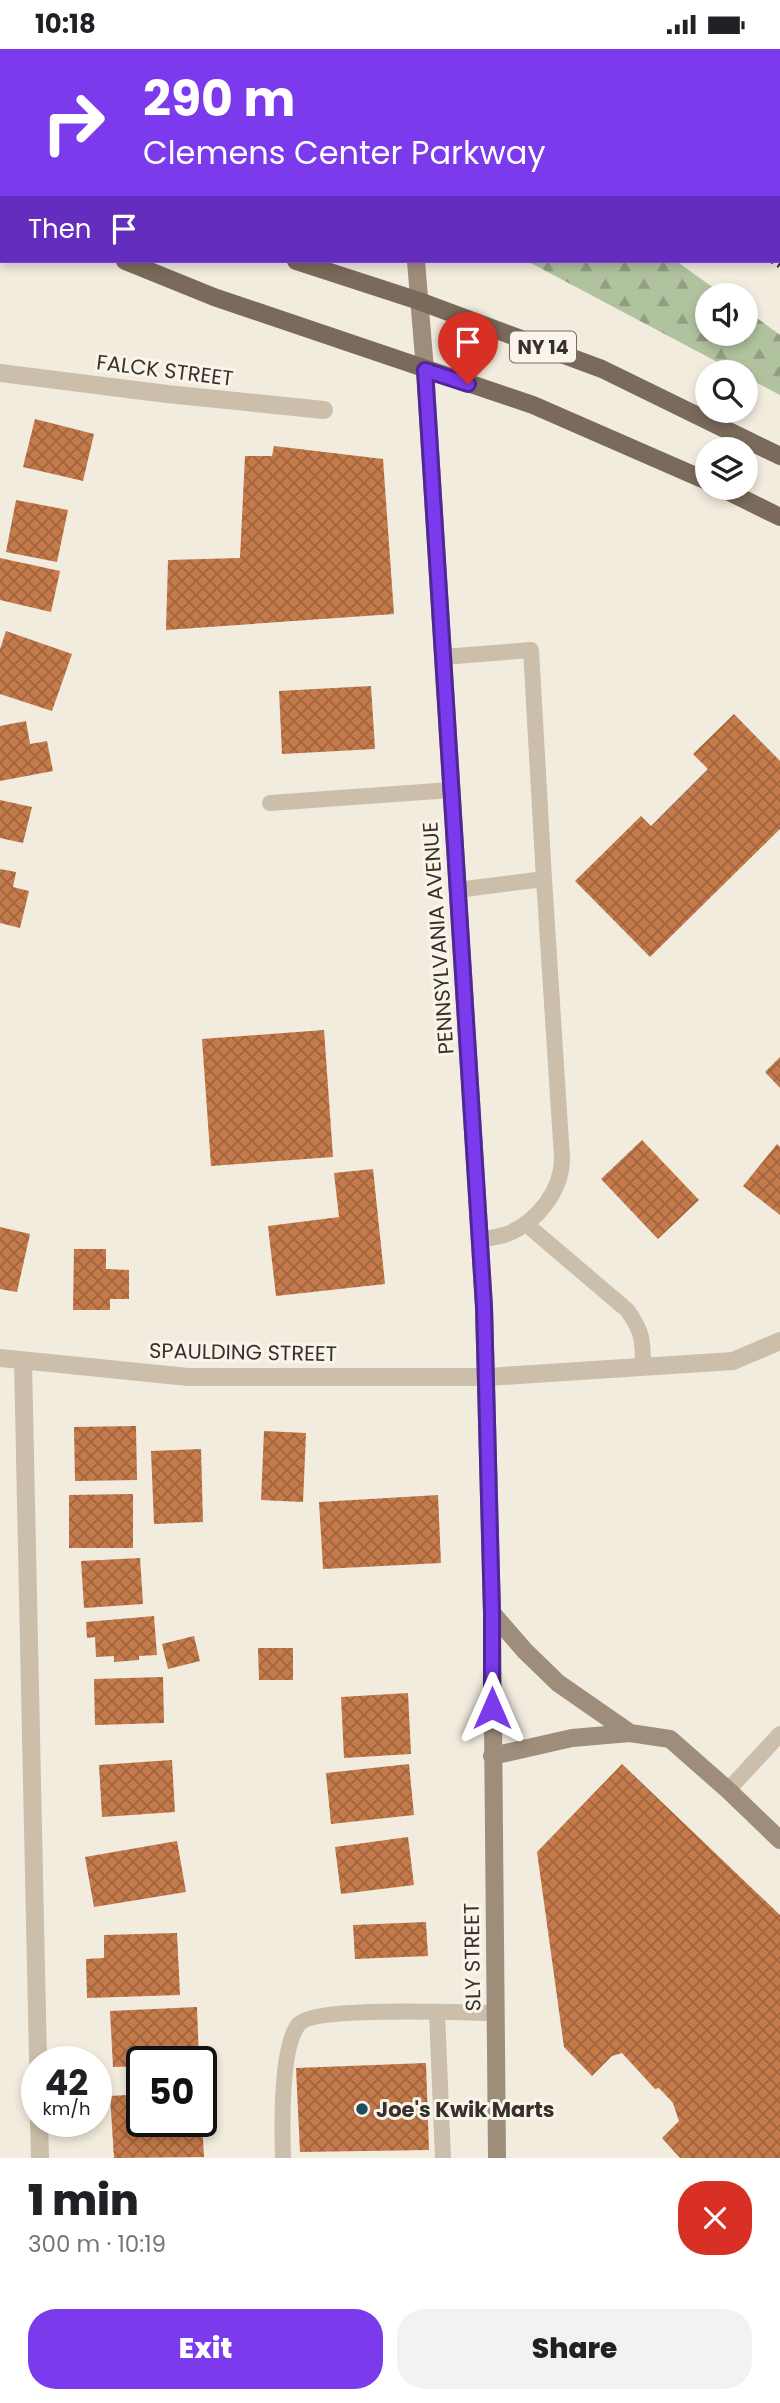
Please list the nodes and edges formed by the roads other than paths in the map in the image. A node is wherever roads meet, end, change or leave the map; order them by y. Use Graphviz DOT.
graph roads {
  1 [pos="130,263"];
  2 [pos="302,263"];
  3 [pos="416,263"];
  4 [pos="419,301"];
  5 [pos="425,370"];
  6 [pos="0,373"];
  7 [pos="324,410"];
  8 [pos="780,456"];
  9 [pos="695,476"];
  10 [pos="745,500"];
  11 [pos="780,517"];
  12 [pos="443,657"];
  13 [pos="451,790"];
  14 [pos="270,803"];
  15 [pos="544,880"];
  16 [pos="457,890"];
  17 [pos="526,1224"];
  18 [pos="480,1240"];
  19 [pos="780,1341"];
  20 [pos="0,1358"];
  21 [pos="23,1362"];
  22 [pos="643,1367"];
  23 [pos="486,1377"];
  24 [pos="492,1613"];
  25 [pos="630,1733"];
  26 [pos="780,1734"];
  27 [pos="492,1756"];
  28 [pos="728,1790"];
  29 [pos="780,1840"];
  30 [pos="437,2013"];
  31 [pos="495,2013"];
  32 [pos="38,2046"];
  33 [pos="39,2137"];
  34 [pos="40,2158"];
  35 [pos="284,2158"];
  36 [pos="443,2158"];
  37 [pos="497,2158"];
  1 -- 5 [label="main road"];
  2 -- 4 [label="main road, NY 14"];
  3 -- 4 [label="main road, PENNSYLVANIA AVENUE"];
  4 -- 5 [label="main road, PENNSYLVANIA AVENUE"];
  4 -- 8 [label="main road, NY 14"];
  5 -- 9 [label="main road"];
  5 -- 12 [label="main road, PENNSYLVANIA AVENUE"];
  6 -- 7 [label="street, FALCK STREET"];
  10 -- 11 [label="main road"];
  12 -- 13 [label="main road, PENNSYLVANIA AVENUE"];
  12 -- 15 [label="lane"];
  13 -- 14 [label="lane"];
  13 -- 16 [label="main road, PENNSYLVANIA AVENUE"];
  15 -- 16 [label="lane"];
  15 -- 17 [label="lane"];
  16 -- 18 [label="main road, PENNSYLVANIA AVENUE"];
  17 -- 18 [label="lane"];
  17 -- 22 [label="lane"];
  18 -- 23 [label="main road, PENNSYLVANIA AVENUE"];
  19 -- 22 [label="street, SPAULDING STREET"];
  20 -- 21 [label="street, SPAULDING STREET"];
  21 -- 23 [label="street, SPAULDING STREET"];
  21 -- 32 [label="street"];
  22 -- 23 [label="street, SPAULDING STREET"];
  23 -- 24 [label="main road, PENNSYLVANIA AVENUE"];
  24 -- 25 [label="main road"];
  24 -- 27 [label="main road, PENNSYLVANIA AVENUE"];
  25 -- 27 [label="main road"];
  25 -- 28 [label="main road"];
  26 -- 28 [label="lane"];
  27 -- 31 [label="main road, SLY STREET"];
  28 -- 29 [label="main road"];
  30 -- 31 [label="lane"];
  30 -- 35 [label="lane"];
  30 -- 36 [label="lane"];
  31 -- 37 [label="main road, SLY STREET"];
  33 -- 34 [label="street"];
}
